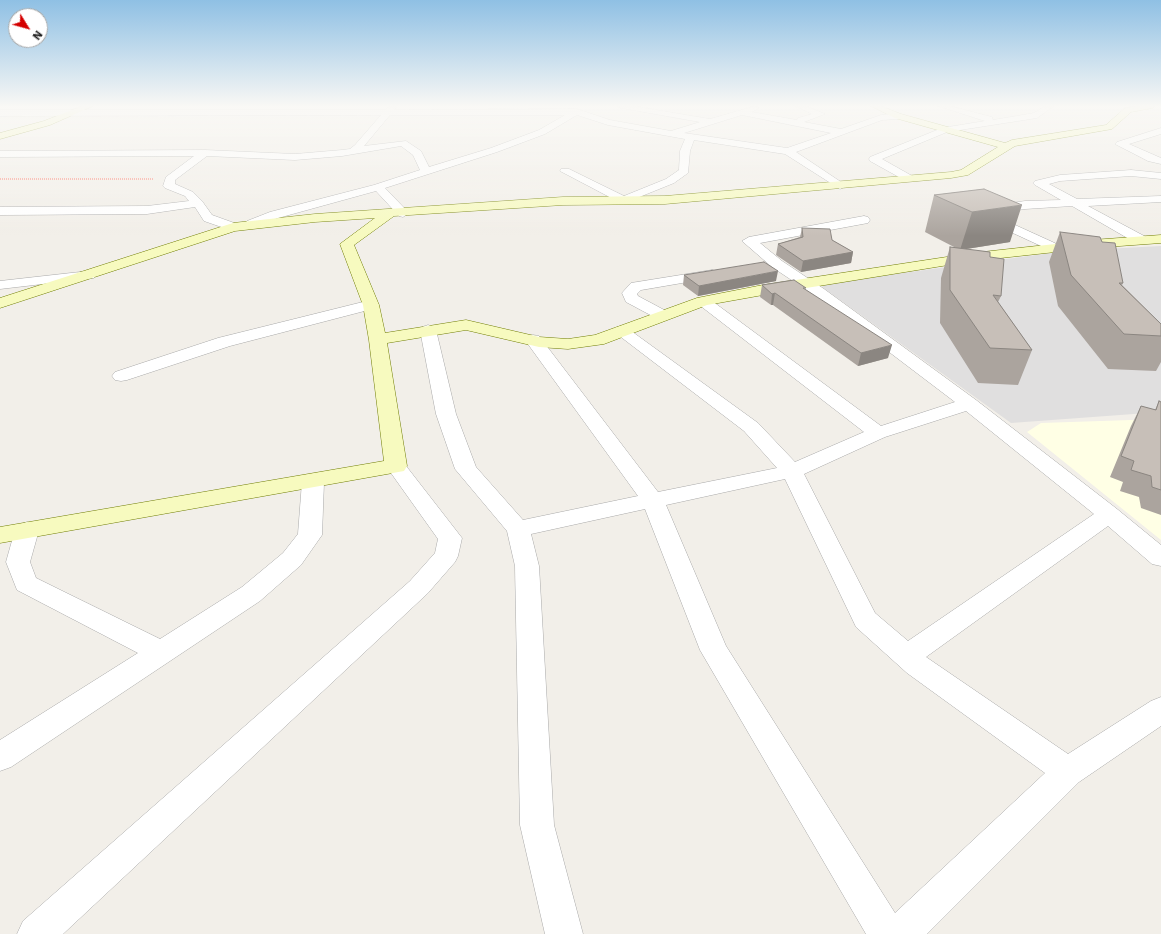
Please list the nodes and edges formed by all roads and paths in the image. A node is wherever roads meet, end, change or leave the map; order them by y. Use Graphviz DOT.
graph roads {
  1 [pos="362,150"];
  2 [pos="412,150"];
  3 [pos="495,150"];
  4 [pos="685,150"];
  5 [pos="778,150"];
  6 [pos="792,150"];
  7 [pos="897,150"];
  8 [pos="999,150"];
  9 [pos="1132,150"];
  10 [pos="353,151"];
  11 [pos="788,151"];
  12 [pos="205,153"];
  13 [pos="0,154"];
  14 [pos="1161,161"];
  15 [pos="565,171"];
  16 [pos="426,172"];
  17 [pos="1161,176"];
  18 [pos="0,179"];
  19 [pos="170,179"];
  20 [pos="910,179"];
  21 [pos="840,186"];
  22 [pos="378,187"];
  23 [pos="1161,199"];
  24 [pos="623,200"];
  25 [pos="198,203"];
  26 [pos="1074,203"];
  27 [pos="0,210"];
  28 [pos="396,213"];
  29 [pos="864,220"];
  30 [pos="251,224"];
  31 [pos="232,227"];
  32 [pos="1161,239"];
  33 [pos="1141,240"];
  34 [pos="1054,248"];
  35 [pos="777,264"];
  36 [pos="762,266"];
  37 [pos="722,272"];
  38 [pos="88,275"];
  39 [pos="806,284"];
  40 [pos="0,285"];
  41 [pos="703,302"];
  42 [pos="0,303"];
  43 [pos="371,304"];
  44 [pos="662,315"];
  45 [pos="428,330"];
  46 [pos="621,331"];
  47 [pos="378,340"];
  48 [pos="533,340"];
  49 [pos="121,376"];
  50 [pos="969,404"];
  51 [pos="878,433"];
  52 [pos="396,466"];
  53 [pos="792,471"];
  54 [pos="313,482"];
  55 [pos="653,501"];
  56 [pos="1109,514"];
  57 [pos="518,529"];
  58 [pos="27,530"];
  59 [pos="0,535"];
  60 [pos="1161,558"];
  61 [pos="161,652"];
  62 [pos="907,656"];
  63 [pos="1161,710"];
  64 [pos="0,757"];
  65 [pos="1068,772"];
  66 [pos="36,934"];
  67 [pos="564,934"];
  68 [pos="887,934"];
  69 [pos="900,934"];
  1 -- 10 [label="street"];
  2 -- 16 [label="street"];
  3 -- 16 [label="street"];
  4 -- 24 [label="street"];
  5 -- 11 [label="street"];
  6 -- 11 [label="street"];
  7 -- 20 [label="street"];
  8 -- 20 [label="street"];
  9 -- 14 [label="street"];
  10 -- 12 [label="street"];
  11 -- 21 [label="street"];
  12 -- 13 [label="street"];
  12 -- 19 [label="street"];
  15 -- 24 [label="street"];
  16 -- 22 [label="street"];
  17 -- 26 [label="street"];
  18 -- 19 [label="path"];
  19 -- 25 [label="street"];
  20 -- 21 [label="street"];
  21 -- 24 [label="street"];
  22 -- 28 [label="street"];
  22 -- 30 [label="street"];
  23 -- 26 [label="street"];
  24 -- 28 [label="street"];
  25 -- 27 [label="street"];
  25 -- 31 [label="street"];
  26 -- 33 [label="street"];
  26 -- 34 [label="street"];
  28 -- 30 [label="street"];
  28 -- 43 [label="street"];
  29 -- 35 [label="street"];
  30 -- 31 [label="street"];
  31 -- 38 [label="street"];
  32 -- 33 [label="street"];
  33 -- 34 [label="street"];
  34 -- 39 [label="street"];
  35 -- 36 [label="street"];
  35 -- 39 [label="street"];
  37 -- 44 [label="street"];
  38 -- 40 [label="street"];
  38 -- 42 [label="street"];
  39 -- 41 [label="street"];
  39 -- 50 [label="street"];
  41 -- 44 [label="street"];
  41 -- 51 [label="street"];
  43 -- 47 [label="street"];
  43 -- 49 [label="street"];
  44 -- 46 [label="street"];
  45 -- 47 [label="street"];
  45 -- 48 [label="street"];
  45 -- 57 [label="street"];
  46 -- 48 [label="street"];
  46 -- 53 [label="street"];
  47 -- 52 [label="street"];
  48 -- 55 [label="street"];
  50 -- 51 [label="street"];
  50 -- 56 [label="street"];
  51 -- 53 [label="street"];
  52 -- 54 [label="street"];
  52 -- 66 [label="street"];
  53 -- 55 [label="street"];
  53 -- 62 [label="street"];
  54 -- 58 [label="street"];
  54 -- 61 [label="street"];
  55 -- 57 [label="street"];
  55 -- 68 [label="street"];
  56 -- 60 [label="street"];
  56 -- 62 [label="street"];
  57 -- 67 [label="street"];
  58 -- 59 [label="street"];
  58 -- 61 [label="street"];
  61 -- 64 [label="street"];
  62 -- 65 [label="street"];
  63 -- 65 [label="street"];
  65 -- 69 [label="street"];
}
